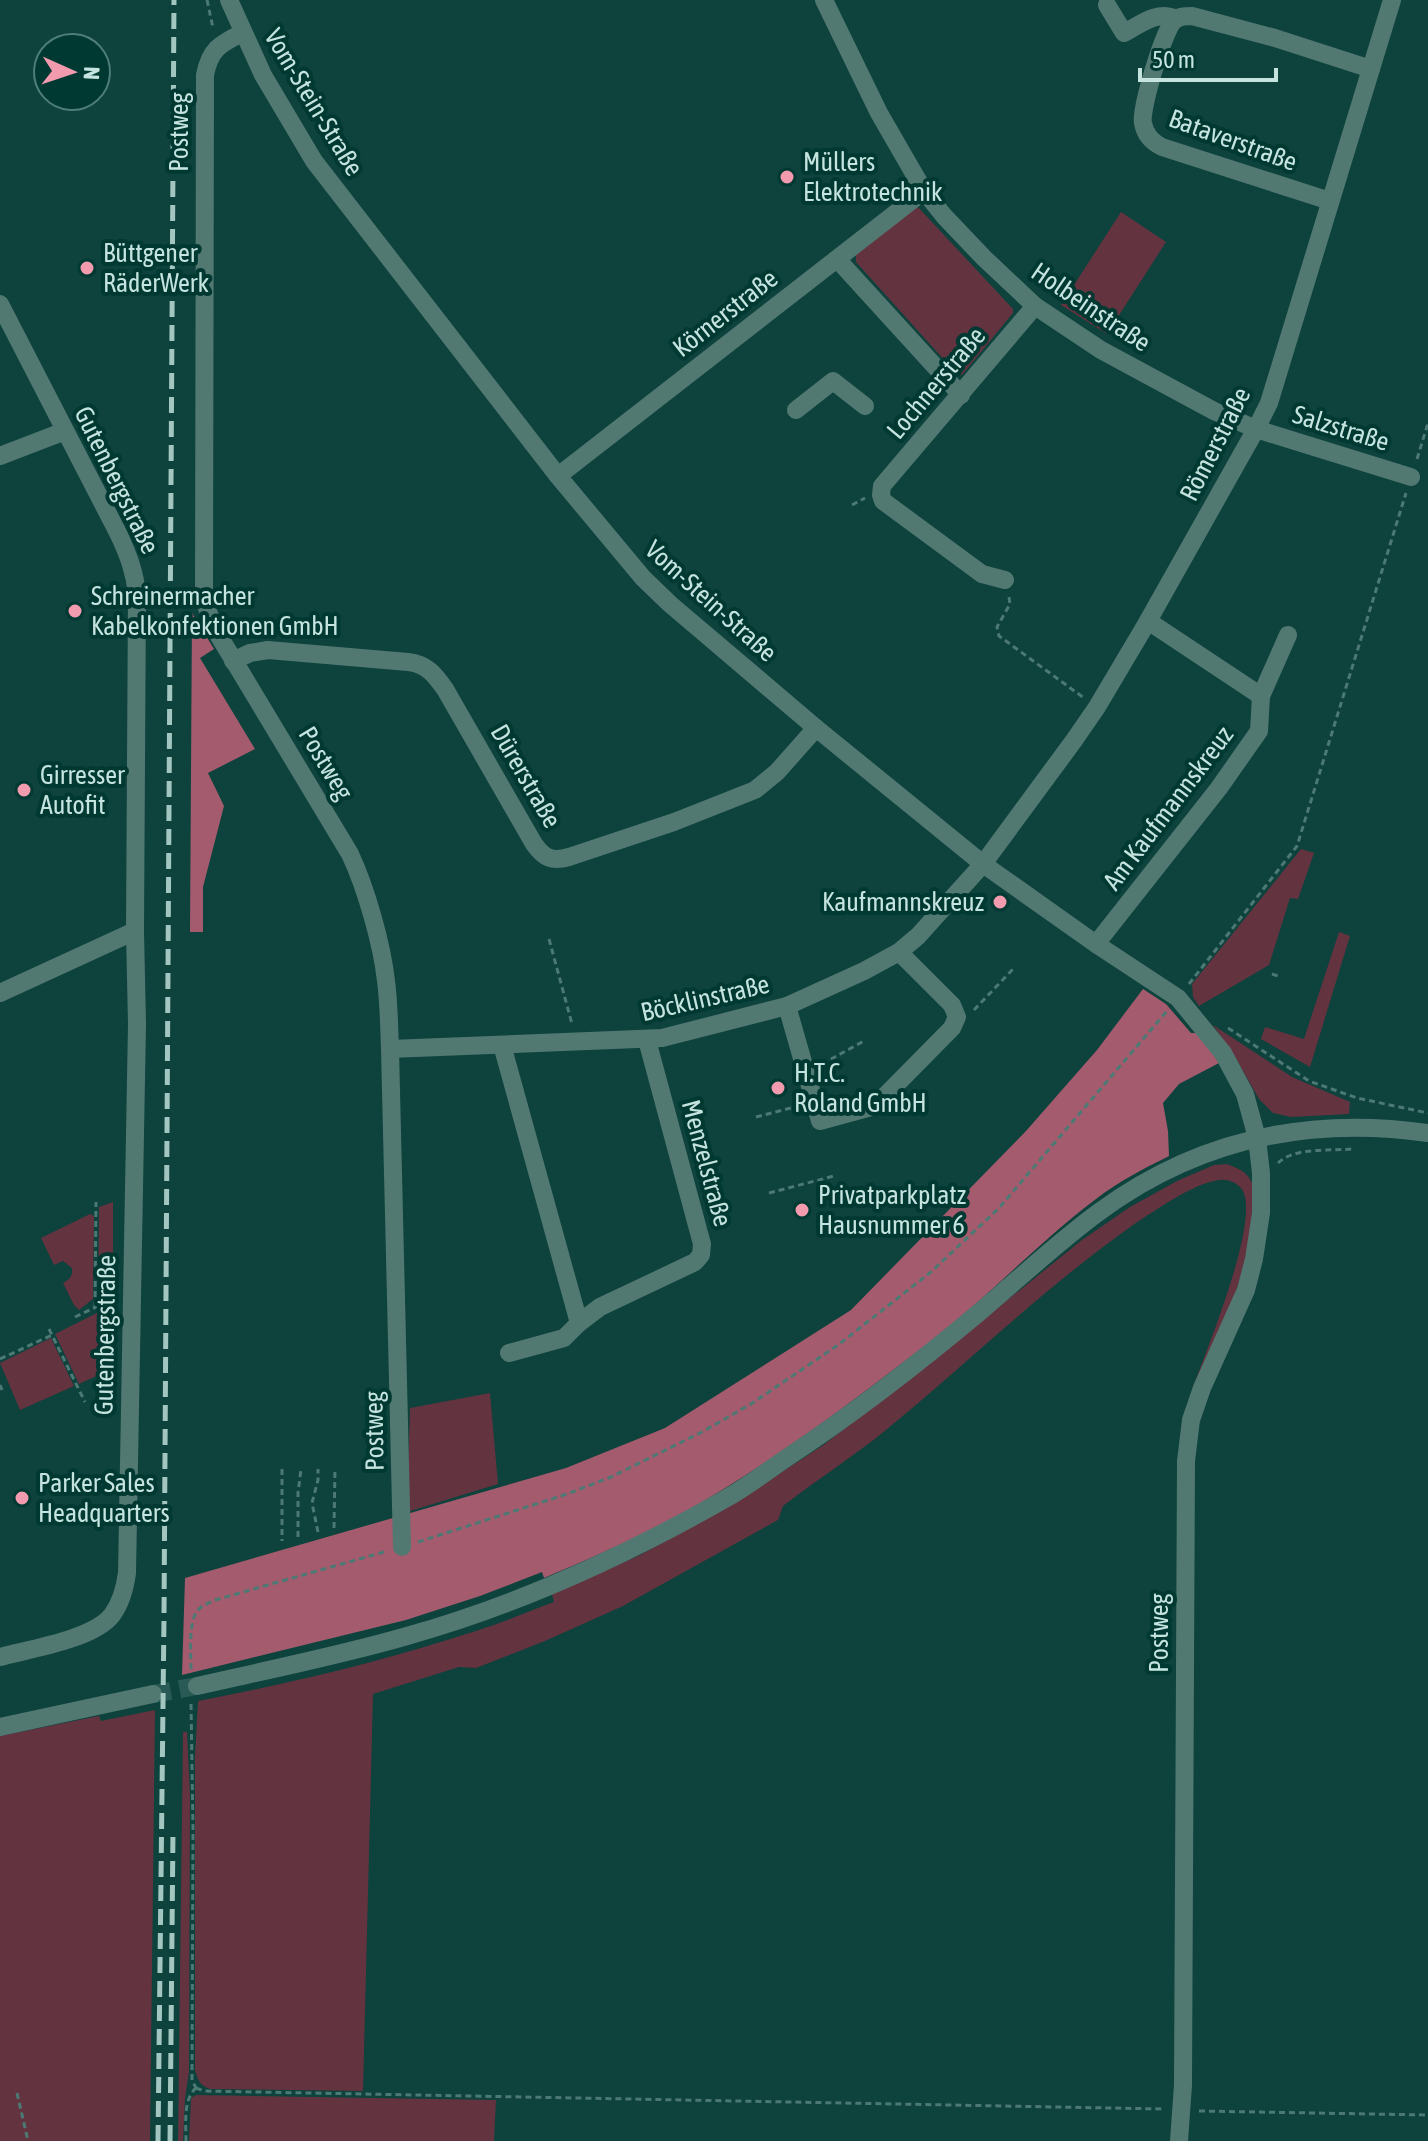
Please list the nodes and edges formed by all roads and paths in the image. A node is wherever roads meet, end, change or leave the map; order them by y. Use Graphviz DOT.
graph roads {
  1 [pos="207,0"];
  2 [pos="229,0"];
  3 [pos="824,0"];
  4 [pos="1392,0"];
  5 [pos="1107,5"];
  6 [pos="1176,19"];
  7 [pos="211,25"];
  8 [pos="242,33"];
  9 [pos="1371,69"];
  10 [pos="924,191"];
  11 [pos="1330,201"];
  12 [pos="837,259"];
  13 [pos="0,304"];
  14 [pos="1035,306"];
  15 [pos="961,395"];
  16 [pos="865,406"];
  17 [pos="796,410"];
  18 [pos="1428,423"];
  19 [pos="1256,429"];
  20 [pos="65,431"];
  21 [pos="0,456"];
  22 [pos="558,476"];
  23 [pos="1411,477"];
  24 [pos="1005,580"];
  25 [pos="1148,621"];
  26 [pos="1288,635"];
  27 [pos="233,661"];
  28 [pos="1261,696"];
  29 [pos="1097,707"];
  30 [pos="816,728"];
  31 [pos="983,864"];
  32 [pos="135,931"];
  33 [pos="549,939"];
  34 [pos="1096,944"];
  35 [pos="899,952"];
  36 [pos="1013,969"];
  37 [pos="1272,974"];
  38 [pos="1281,977"];
  39 [pos="0,993"];
  40 [pos="1178,998"];
  41 [pos="787,1006"];
  42 [pos="1199,1015"];
  43 [pos="968,1017"];
  44 [pos="647,1040"];
  45 [pos="864,1041"];
  46 [pos="577,1043"];
  47 [pos="502,1045"];
  48 [pos="390,1049"];
  49 [pos="806,1074"];
  50 [pos="814,1102"];
  51 [pos="1428,1113"];
  52 [pos="756,1117"];
  53 [pos="1428,1133"];
  54 [pos="1257,1138"];
  55 [pos="834,1176"];
  56 [pos="769,1193"];
  57 [pos="96,1202"];
  58 [pos="131,1291"];
  59 [pos="95,1307"];
  60 [pos="75,1317"];
  61 [pos="579,1323"];
  62 [pos="49,1329"];
  63 [pos="52,1335"];
  64 [pos="509,1353"];
  65 [pos="0,1359"];
  66 [pos="85,1402"];
  67 [pos="282,1469"];
  68 [pos="301,1469"];
  69 [pos="318,1469"];
  70 [pos="335,1469"];
  71 [pos="334,1528"];
  72 [pos="318,1532"];
  73 [pos="298,1537"];
  74 [pos="282,1541"];
  75 [pos="402,1547"];
  76 [pos="0,1657"];
  77 [pos="193,1687"];
  78 [pos="153,1694"];
  79 [pos="0,1727"];
  80 [pos="196,2088"];
  81 [pos="17,2093"];
  82 [pos="1181,2110"];
  83 [pos="1428,2115"];
  84 [pos="28,2141"];
  85 [pos="186,2141"];
  86 [pos="1179,2141"];
  1 -- 7 [label="path"];
  2 -- 8 [label="street, Vom-Stein-Straße"];
  3 -- 10 [label="street, Holbeinstraße"];
  4 -- 9 [label="street, Römerstraße"];
  5 -- 6 [label="street"];
  6 -- 9 [label="street"];
  6 -- 11 [label="street, Bataverstraße"];
  8 -- 22 [label="street, Vom-Stein-Straße"];
  8 -- 27 [label="street, Postweg"];
  9 -- 11 [label="street, Römerstraße"];
  10 -- 12 [label="street, Körnerstraße"];
  10 -- 14 [label="street, Holbeinstraße"];
  11 -- 19 [label="street, Römerstraße"];
  12 -- 15 [label="street"];
  12 -- 22 [label="street, Körnerstraße"];
  13 -- 20 [label="street, Gutenbergstraße"];
  14 -- 15 [label="street, Lochnerstraße"];
  14 -- 19 [label="street, Holbeinstraße"];
  15 -- 24 [label="street, Lochnerstraße"];
  16 -- 17 [label="street"];
  18 -- 23 [label="path"];
  19 -- 23 [label="street, Salzstraße"];
  19 -- 25 [label="street, Römerstraße"];
  20 -- 21 [label="street"];
  20 -- 32 [label="street, Gutenbergstraße"];
  22 -- 30 [label="street, Vom-Stein-Straße"];
  23 -- 40 [label="path"];
  24 -- 29 [label="path"];
  25 -- 28 [label="street"];
  25 -- 29 [label="street, Römerstraße"];
  26 -- 28 [label="street, Am Kaufmannskreuz"];
  27 -- 30 [label="street, Dürerstraße"];
  27 -- 48 [label="street, Postweg"];
  28 -- 34 [label="street, Am Kaufmannskreuz"];
  29 -- 31 [label="street, Römerstraße"];
  30 -- 31 [label="street, Vom-Stein-Straße"];
  31 -- 34 [label="street, Vom-Stein-Straße"];
  31 -- 35 [label="street, Böcklinstraße"];
  32 -- 39 [label="street"];
  32 -- 58 [label="street, Gutenbergstraße"];
  33 -- 46 [label="path"];
  34 -- 40 [label="street, Vom-Stein-Straße"];
  35 -- 41 [label="street, Böcklinstraße"];
  35 -- 50 [label="street"];
  36 -- 43 [label="path"];
  37 -- 38 [label="path"];
  40 -- 42 [label="street, Vom-Stein-Straße"];
  40 -- 75 [label="path"];
  41 -- 44 [label="street, Böcklinstraße"];
  41 -- 49 [label="street"];
  42 -- 51 [label="path"];
  42 -- 54 [label="street, Vom-Stein-Straße"];
  44 -- 46 [label="street, Böcklinstraße"];
  44 -- 61 [label="street, Menzelstraße"];
  45 -- 49 [label="path"];
  46 -- 47 [label="street, Böcklinstraße"];
  47 -- 48 [label="street, Böcklinstraße"];
  47 -- 61 [label="street"];
  48 -- 75 [label="street, Postweg"];
  49 -- 50 [label="street"];
  50 -- 52 [label="path"];
  53 -- 54 [label="street"];
  54 -- 77 [label="street"];
  54 -- 82 [label="street, Postweg"];
  55 -- 56 [label="path"];
  57 -- 59 [label="path"];
  58 -- 59 [label="path"];
  58 -- 76 [label="street, Gutenbergstraße"];
  59 -- 60 [label="path"];
  61 -- 64 [label="street, Menzelstraße"];
  62 -- 63 [label="path"];
  63 -- 65 [label="path"];
  63 -- 66 [label="path"];
  67 -- 74 [label="path"];
  68 -- 73 [label="path"];
  69 -- 72 [label="path"];
  70 -- 71 [label="path"];
  75 -- 77 [label="path"];
  77 -- 80 [label="path"];
  78 -- 79 [label="street"];
  80 -- 82 [label="path"];
  80 -- 85 [label="path"];
  81 -- 84 [label="path"];
  82 -- 83 [label="path"];
  82 -- 86 [label="street, Postweg"];
}
